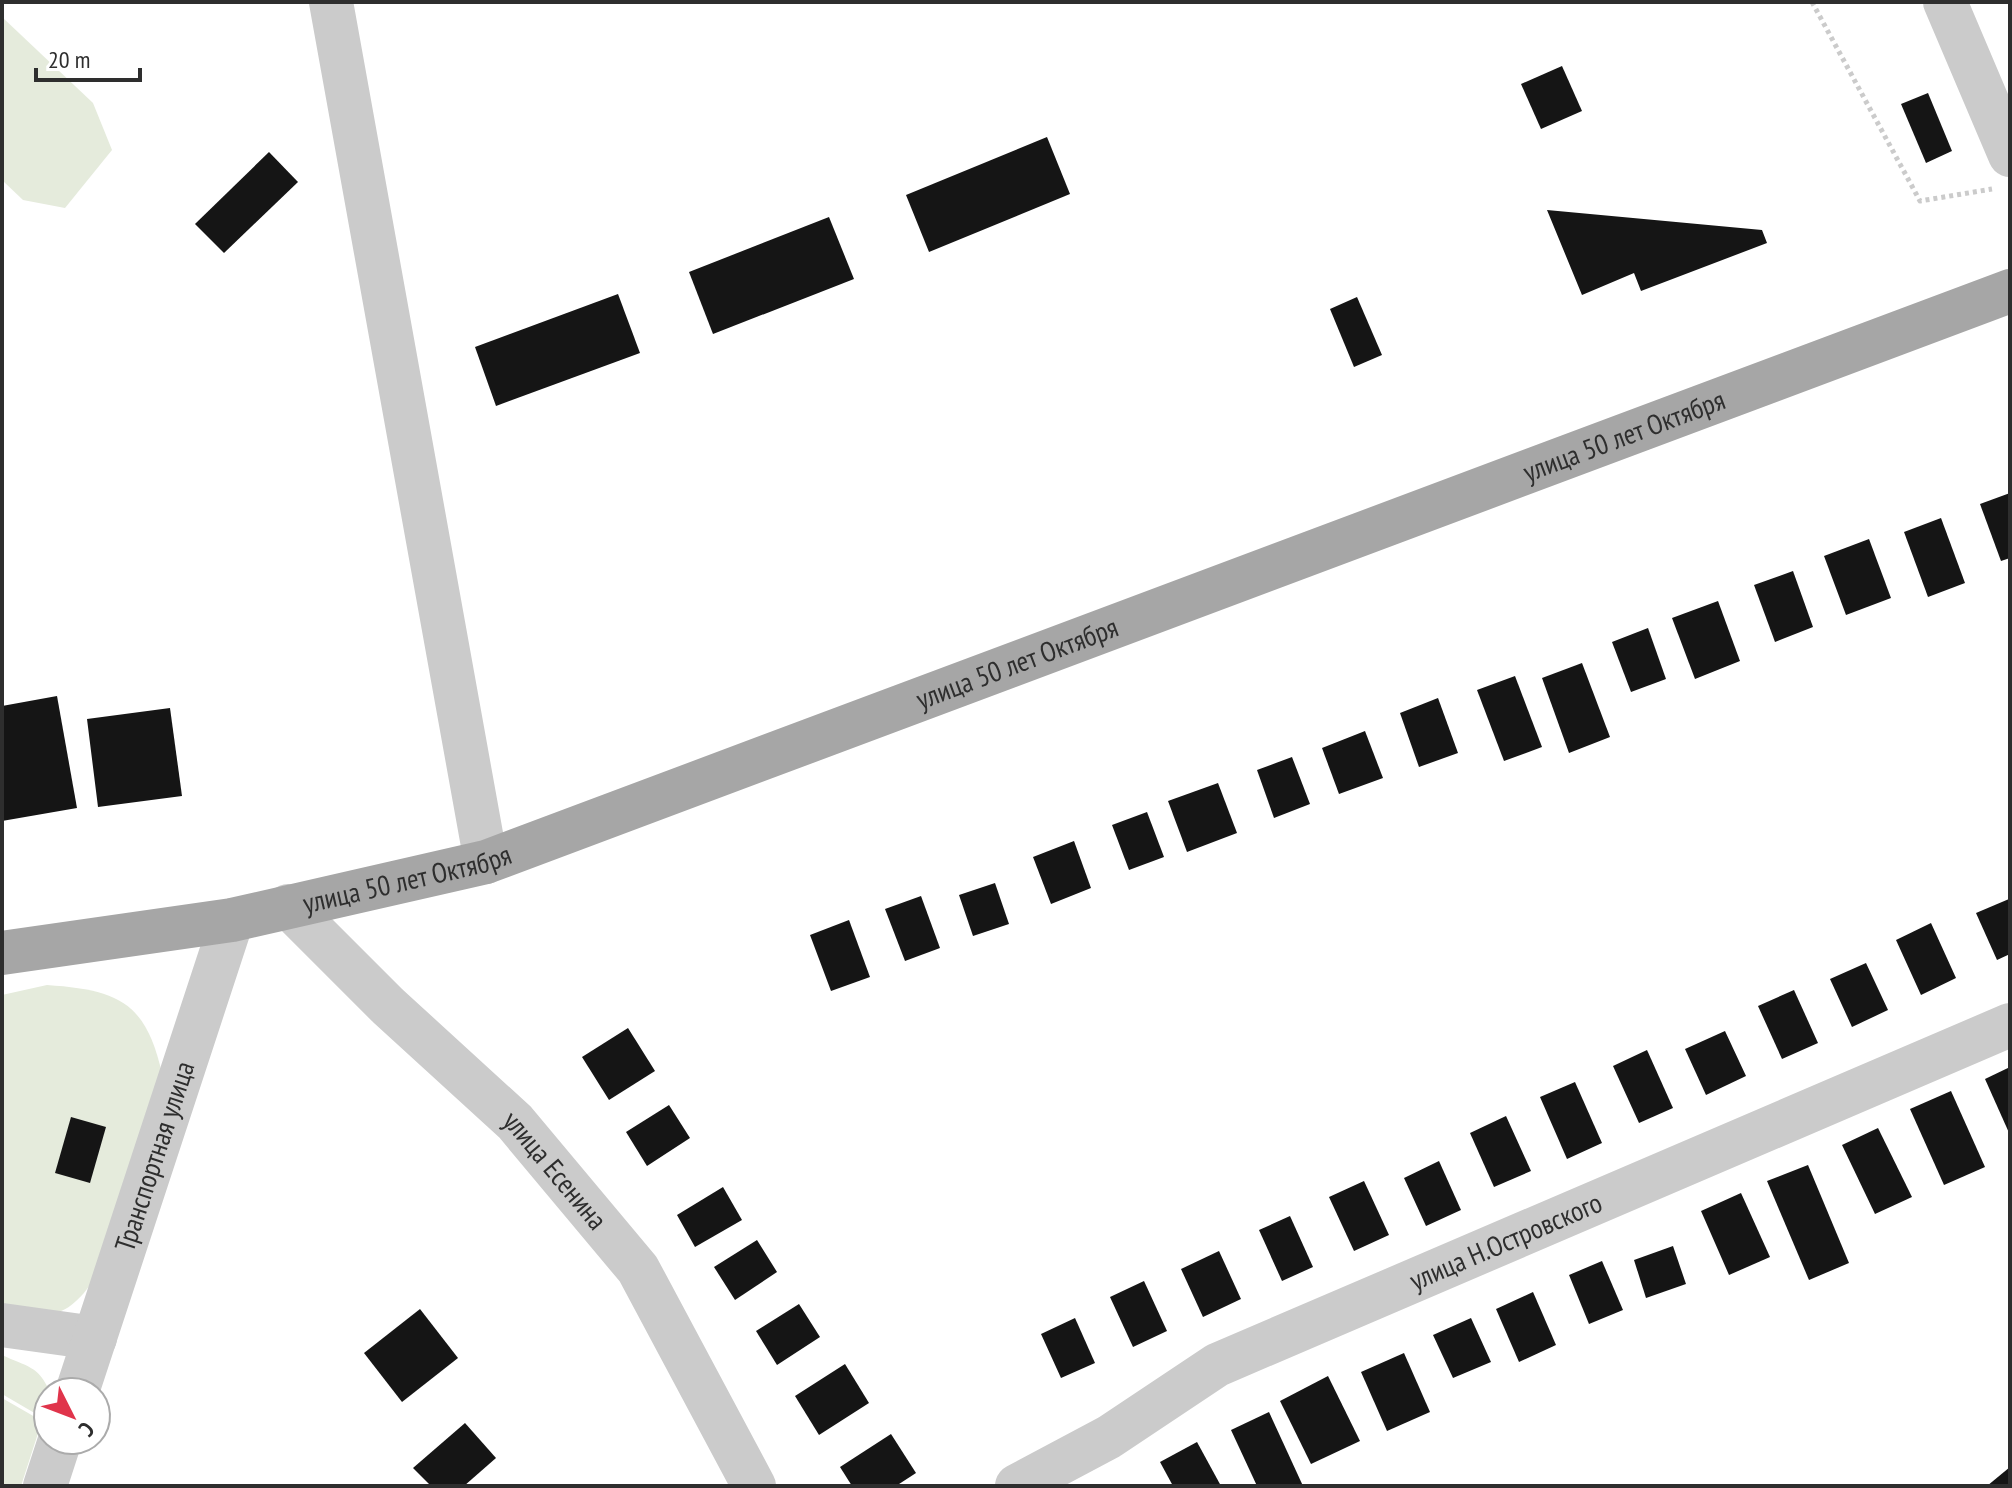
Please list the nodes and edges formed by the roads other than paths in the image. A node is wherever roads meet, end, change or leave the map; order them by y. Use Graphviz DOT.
graph roads {
  1 [pos="331,2"];
  2 [pos="1945,2"];
  3 [pos="2002,172"];
  4 [pos="2010,291"];
  5 [pos="486,862"];
  6 [pos="288,906"];
  7 [pos="232,920"];
  8 [pos="2,953"];
  9 [pos="2010,1025"];
  10 [pos="2,1325"];
  11 [pos="95,1338"];
  12 [pos="82,1376"];
  13 [pos="55,1456"];
  14 [pos="45,1486"];
  15 [pos="754,1486"];
  16 [pos="1017,1486"];
  1 -- 5 [label="street"];
  2 -- 3 [label="street"];
  4 -- 5 [label="main road, улица 50 лет Октября"];
  5 -- 6 [label="main road, улица 50 лет Октября"];
  6 -- 7 [label="main road, улица 50 лет Октября"];
  6 -- 15 [label="street, улица Есенина"];
  7 -- 8 [label="main road, улица 50 лет Октября"];
  7 -- 11 [label="street, Транспортная улица"];
  9 -- 16 [label="street, улица Н.Островского"];
  10 -- 11 [label="street"];
  11 -- 12 [label="street, Транспортная улица"];
  13 -- 14 [label="street"];
}
